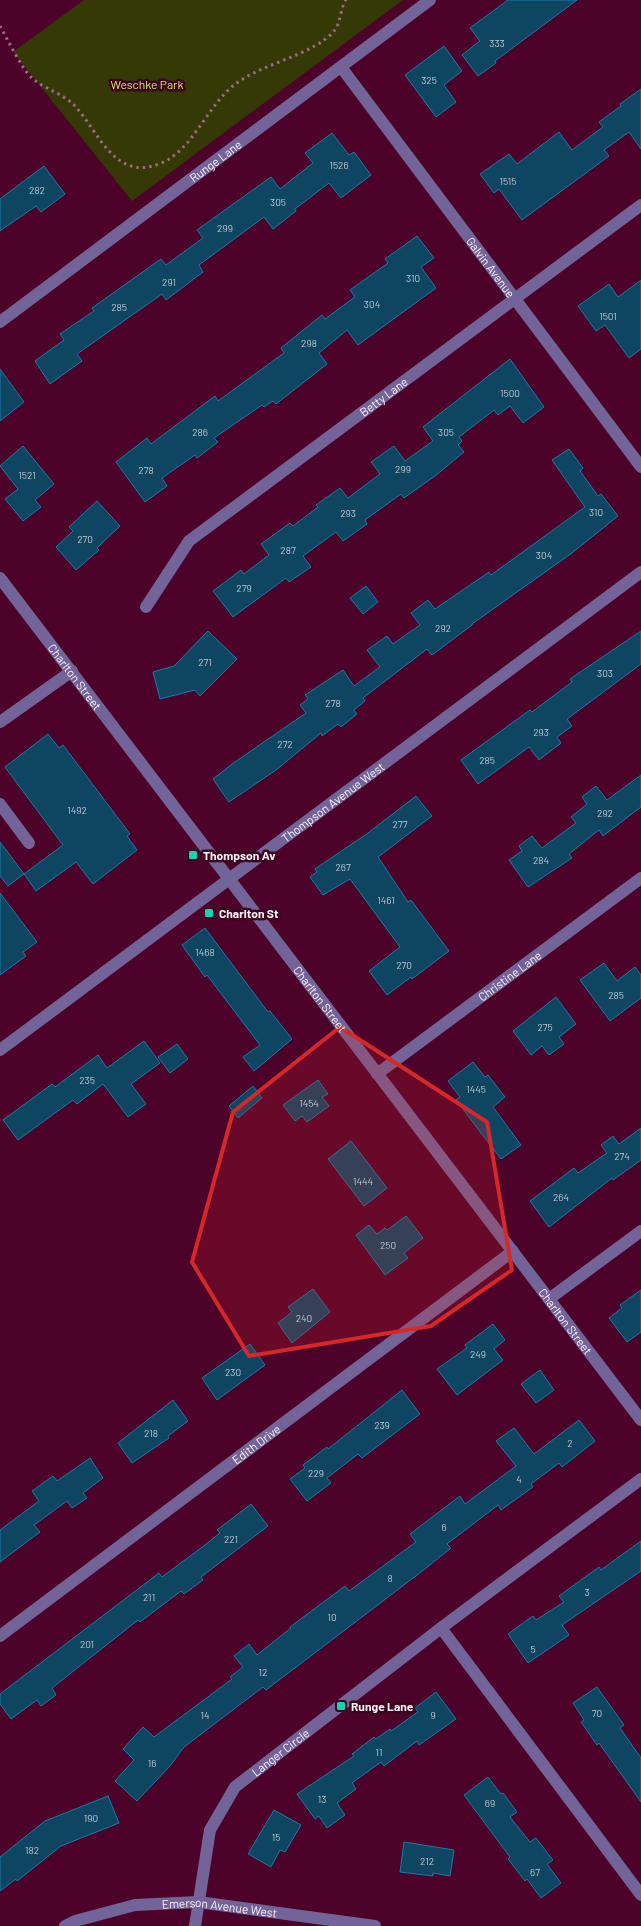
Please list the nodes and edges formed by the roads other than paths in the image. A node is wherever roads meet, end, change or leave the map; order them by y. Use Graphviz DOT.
graph roads {
  1 [pos="430,0"];
  2 [pos="341,67"];
  3 [pos="641,205"];
  4 [pos="515,299"];
  5 [pos="0,322"];
  6 [pos="641,467"];
  7 [pos="641,572"];
  8 [pos="0,578"];
  9 [pos="146,607"];
  10 [pos="72,672"];
  11 [pos="0,722"];
  12 [pos="0,804"];
  13 [pos="29,844"];
  14 [pos="228,878"];
  15 [pos="641,878"];
  16 [pos="0,1050"];
  17 [pos="377,1074"];
  18 [pos="641,1231"];
  19 [pos="513,1251"];
  20 [pos="549,1299"];
  21 [pos="641,1420"];
  22 [pos="641,1479"];
  23 [pos="441,1628"];
  24 [pos="0,1636"];
  25 [pos="641,1895"];
  26 [pos="198,1902"];
  27 [pos="65,1926"];
  28 [pos="195,1926"];
  29 [pos="375,1926"];
  1 -- 2 [label="street, Runge Lane"];
  2 -- 4 [label="street, Galvin Avenue"];
  2 -- 5 [label="street, Runge Lane"];
  3 -- 4 [label="street, Betty Lane"];
  4 -- 6 [label="street, Galvin Avenue"];
  4 -- 9 [label="street, Betty Lane"];
  7 -- 14 [label="street, Thompson Avenue West"];
  8 -- 10 [label="street, Charlton Street"];
  10 -- 11 [label="street"];
  10 -- 14 [label="street, Charlton Street"];
  12 -- 13 [label="street"];
  14 -- 16 [label="street, Thompson Avenue West"];
  14 -- 17 [label="street, Charlton Street"];
  15 -- 17 [label="street, Christine Lane"];
  17 -- 19 [label="street, Charlton Street"];
  18 -- 20 [label="street"];
  19 -- 20 [label="street, Charlton Street"];
  19 -- 24 [label="street, Edith Drive"];
  20 -- 21 [label="street, Charlton Street"];
  22 -- 23 [label="street, Langer Circle"];
  23 -- 25 [label="street"];
  23 -- 26 [label="street, Langer Circle"];
  26 -- 27 [label="street, Emerson Avenue West"];
  26 -- 28 [label="street, Langer Circle"];
  26 -- 29 [label="street, Emerson Avenue West"];
}
